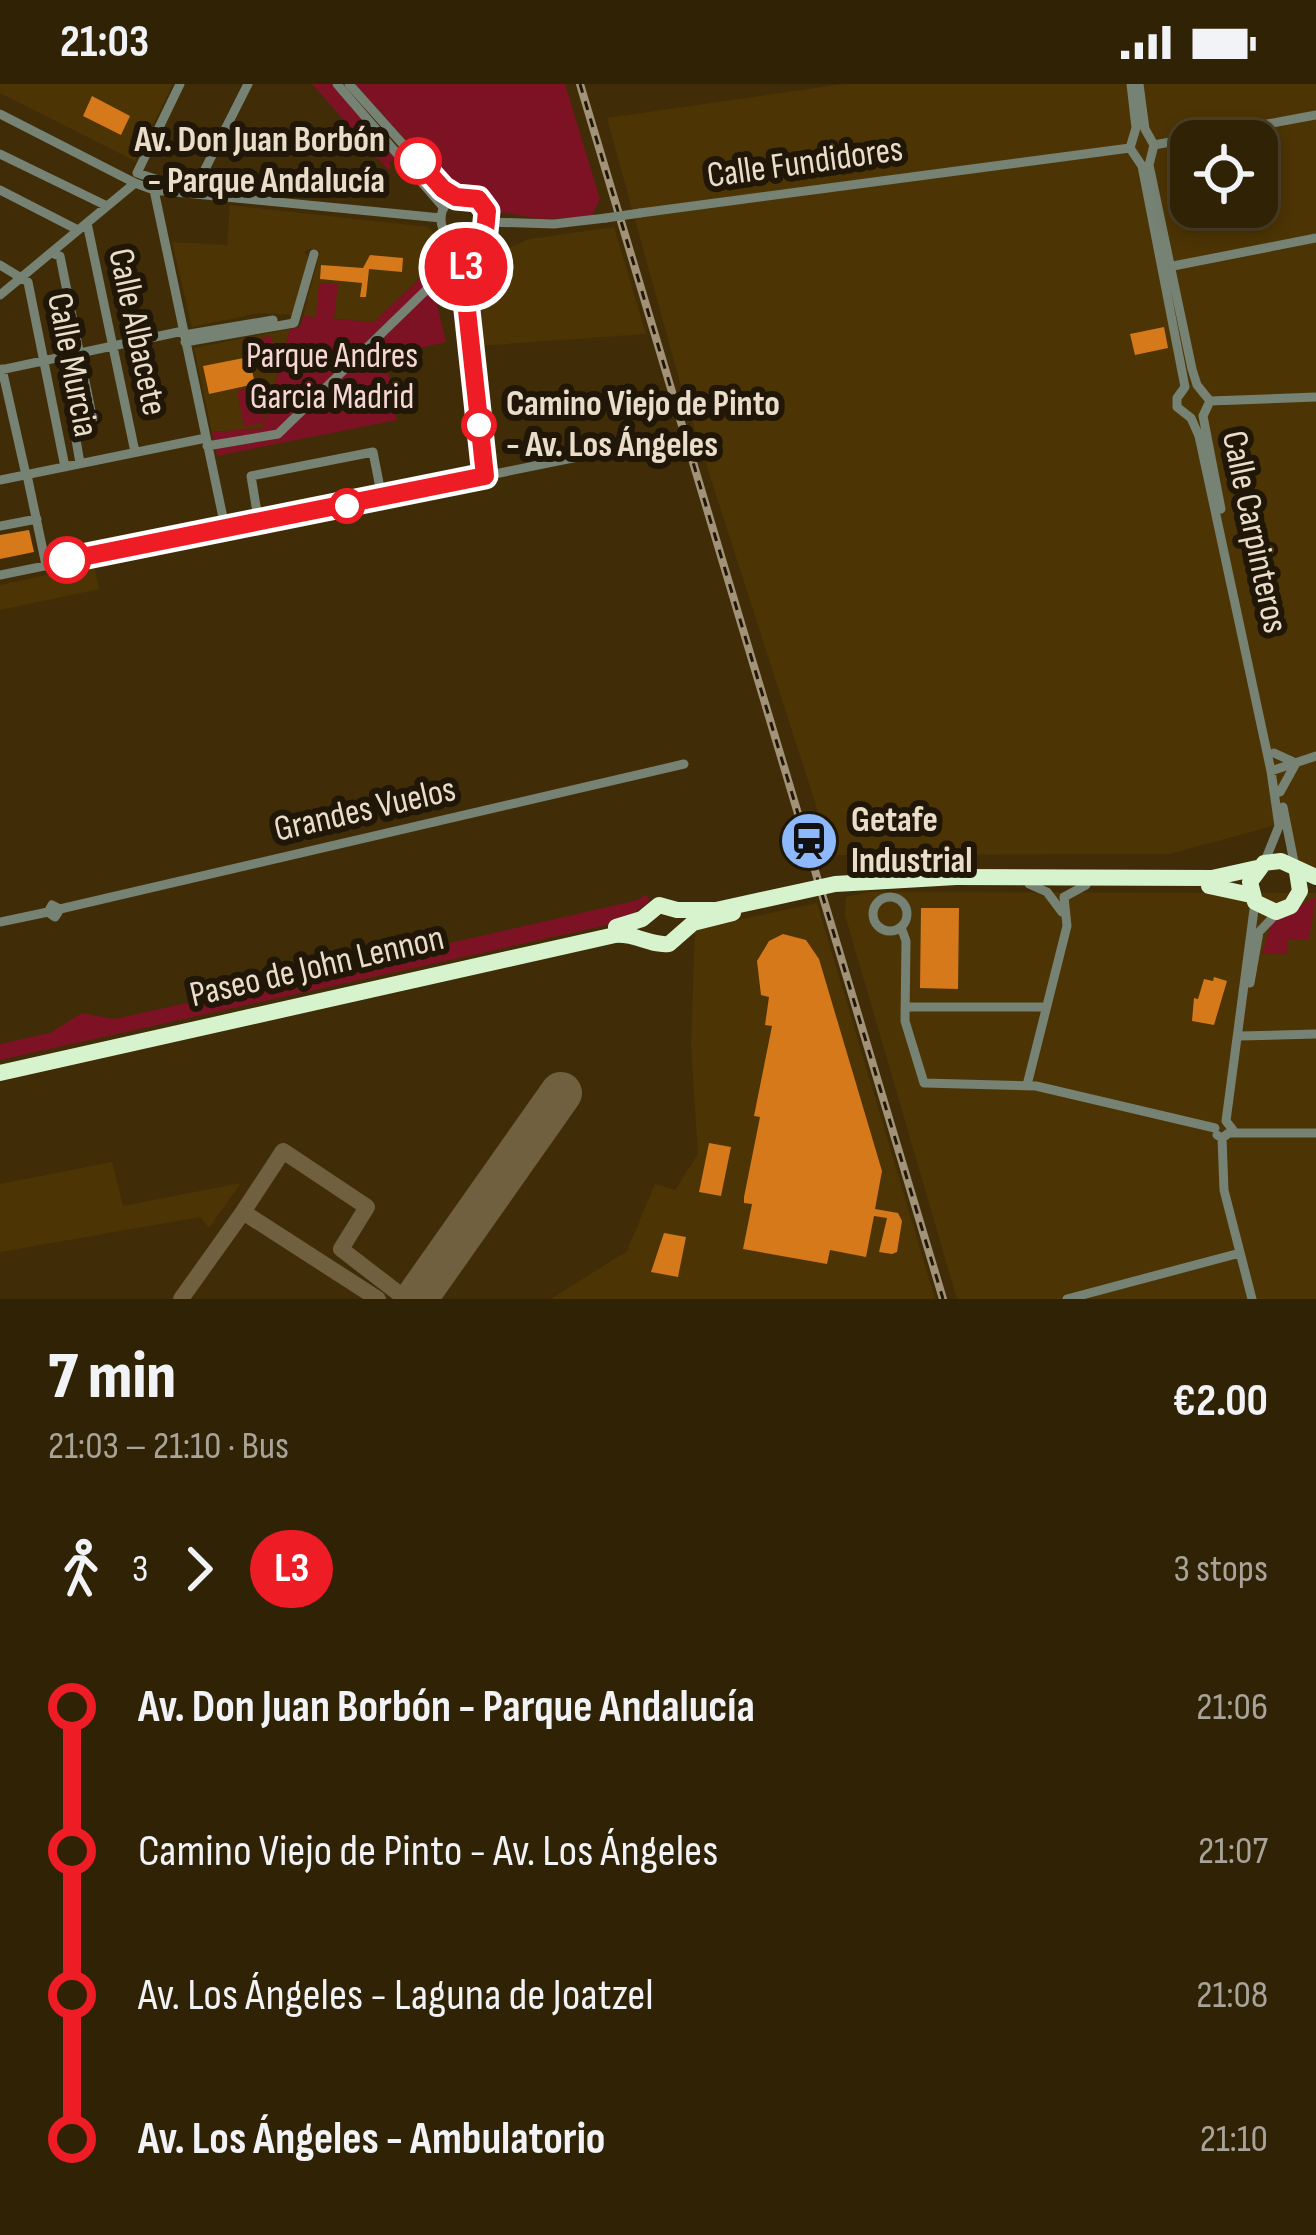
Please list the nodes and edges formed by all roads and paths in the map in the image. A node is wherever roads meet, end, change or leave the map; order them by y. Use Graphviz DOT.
graph roads {
  1 [pos="180,84"];
  2 [pos="248,84"];
  3 [pos="337,84"];
  4 [pos="349,84"];
  5 [pos="1135,84"];
  6 [pos="0,114"];
  7 [pos="1316,116"];
  8 [pos="1146,138"];
  9 [pos="1130,148"];
  10 [pos="0,154"];
  11 [pos="1144,157"];
  12 [pos="136,179"];
  13 [pos="159,187"];
  14 [pos="0,190"];
  15 [pos="193,193"];
  16 [pos="456,197"];
  17 [pos="107,206"];
  18 [pos="442,213"];
  19 [pos="488,222"];
  20 [pos="82,226"];
  21 [pos="1316,238"];
  22 [pos="467,243"];
  23 [pos="51,253"];
  24 [pos="314,254"];
  25 [pos="466,264"];
  26 [pos="0,266"];
  27 [pos="1167,267"];
  28 [pos="21,277"];
  29 [pos="0,295"];
  30 [pos="184,336"];
  31 [pos="112,346"];
  32 [pos="80,353"];
  33 [pos="45,361"];
  34 [pos="4,369"];
  35 [pos="1191,386"];
  36 [pos="1316,397"];
  37 [pos="1210,401"];
  38 [pos="1197,417"];
  39 [pos="206,442"];
  40 [pos="617,449"];
  41 [pos="135,452"];
  42 [pos="80,463"];
  43 [pos="65,466"];
  44 [pos="28,475"];
  45 [pos="485,476"];
  46 [pos="0,480"];
  47 [pos="382,498"];
  48 [pos="37,519"];
  49 [pos="259,524"];
  50 [pos="0,526"];
  51 [pos="225,527"];
  52 [pos="46,565"];
  53 [pos="0,574"];
  54 [pos="1274,753"];
  55 [pos="1316,756"];
  56 [pos="1296,763"];
  57 [pos="684,764"];
  58 [pos="1274,770"];
  59 [pos="1280,792"];
  60 [pos="1260,866"];
  61 [pos="1297,872"];
  62 [pos="1316,877"];
  63 [pos="956,881"];
  64 [pos="1028,884"];
  65 [pos="1086,886"];
  66 [pos="1307,893"];
  67 [pos="1253,899"];
  68 [pos="676,910"];
  69 [pos="1281,911"];
  70 [pos="715,913"];
  71 [pos="1066,916"];
  72 [pos="642,919"];
  73 [pos="0,922"];
  74 [pos="901,927"];
  75 [pos="682,931"];
  76 [pos="649,940"];
  77 [pos="905,1007"];
  78 [pos="1046,1007"];
  79 [pos="1240,1033"];
  80 [pos="1316,1034"];
  81 [pos="0,1069"];
  82 [pos="1027,1085"];
  83 [pos="1226,1121"];
  84 [pos="1215,1128"];
  85 [pos="1316,1133"];
  86 [pos="1227,1136"];
  87 [pos="1240,1253"];
  88 [pos="1067,1299"];
  89 [pos="1252,1299"];
  1 -- 12 [label="street"];
  2 -- 15 [label="street"];
  3 -- 18 [label="street"];
  4 -- 16 [label="street"];
  5 -- 8 [label="street"];
  6 -- 12 [label="street"];
  7 -- 8 [label="street"];
  8 -- 9 [label="street"];
  8 -- 11 [label="street"];
  9 -- 11 [label="street"];
  9 -- 19 [label="street, Calle Fundidores, bridge"];
  10 -- 17 [label="street"];
  11 -- 27 [label="street, Calle Carpinteros"];
  12 -- 13 [label="street"];
  12 -- 17 [label="street"];
  13 -- 15 [label="street"];
  13 -- 30 [label="street"];
  14 -- 20 [label="street"];
  15 -- 18 [label="street"];
  16 -- 18 [label="street"];
  16 -- 19 [label="street"];
  17 -- 20 [label="street"];
  18 -- 22 [label="street"];
  19 -- 22 [label="street"];
  20 -- 23 [label="street"];
  20 -- 31 [label="street, Calle Albacete"];
  21 -- 27 [label="street"];
  22 -- 25 [label="street"];
  23 -- 28 [label="street"];
  23 -- 32 [label="street"];
  24 -- 30 [label="street"];
  25 -- 39 [label="street"];
  25 -- 45 [label="street"];
  26 -- 28 [label="street"];
  27 -- 35 [label="street, Calle Carpinteros"];
  28 -- 29 [label="street"];
  28 -- 33 [label="street, Calle Murcia"];
  30 -- 31 [label="street"];
  30 -- 39 [label="street"];
  31 -- 32 [label="street"];
  31 -- 41 [label="street, Calle Albacete"];
  32 -- 33 [label="street"];
  32 -- 42 [label="street"];
  33 -- 34 [label="street"];
  33 -- 43 [label="street, Calle Murcia"];
  34 -- 44 [label="street"];
  35 -- 37 [label="street"];
  35 -- 38 [label="street, Calle Carpinteros"];
  36 -- 37 [label="street"];
  37 -- 38 [label="street"];
  38 -- 54 [label="street, Calle Carpinteros"];
  38 -- 58 [label="street, Calle Carpinteros"];
  39 -- 41 [label="street"];
  39 -- 51 [label="street"];
  40 -- 45 [label="street"];
  41 -- 42 [label="street"];
  42 -- 43 [label="street"];
  43 -- 44 [label="street"];
  44 -- 46 [label="street"];
  44 -- 48 [label="street"];
  45 -- 47 [label="street"];
  47 -- 49 [label="street"];
  47 -- 49 [label="street"];
  48 -- 50 [label="street"];
  48 -- 52 [label="street"];
  49 -- 51 [label="street"];
  51 -- 52 [label="street"];
  52 -- 53 [label="street"];
  54 -- 56 [label="street"];
  54 -- 58 [label="street, Calle Carpinteros"];
  55 -- 56 [label="street"];
  56 -- 58 [label="street"];
  56 -- 59 [label="street"];
  57 -- 73 [label="street, Grandes Vuelos"];
  58 -- 59 [label="street, Calle Carpinteros"];
  58 -- 60 [label="street, Calle Carpinteros"];
  59 -- 61 [label="street, Calle Carpinteros"];
  60 -- 61 [label="highway"];
  60 -- 63 [label="highway"];
  60 -- 67 [label="highway"];
  61 -- 62 [label="highway"];
  61 -- 66 [label="highway"];
  63 -- 64 [label="highway"];
  63 -- 70 [label="highway, bridge"];
  64 -- 65 [label="highway"];
  64 -- 71 [label="street"];
  65 -- 67 [label="highway"];
  65 -- 71 [label="street"];
  66 -- 69 [label="highway"];
  67 -- 69 [label="highway"];
  67 -- 79 [label="street"];
  68 -- 70 [label="highway"];
  68 -- 72 [label="highway"];
  68 -- 75 [label="highway"];
  69 -- 79 [label="street"];
  70 -- 75 [label="highway"];
  71 -- 78 [label="street"];
  72 -- 76 [label="highway"];
  72 -- 81 [label="highway, Paseo de John Lennon"];
  74 -- 77 [label="street"];
  75 -- 76 [label="highway"];
  76 -- 81 [label="highway, Paseo de John Lennon"];
  77 -- 78 [label="street"];
  77 -- 82 [label="street"];
  78 -- 82 [label="street"];
  79 -- 80 [label="street"];
  79 -- 83 [label="street"];
  82 -- 84 [label="street"];
  83 -- 84 [label="street"];
  83 -- 86 [label="street"];
  84 -- 86 [label="street"];
  85 -- 86 [label="street"];
  86 -- 87 [label="street"];
  87 -- 88 [label="street"];
  87 -- 89 [label="street"];
}
